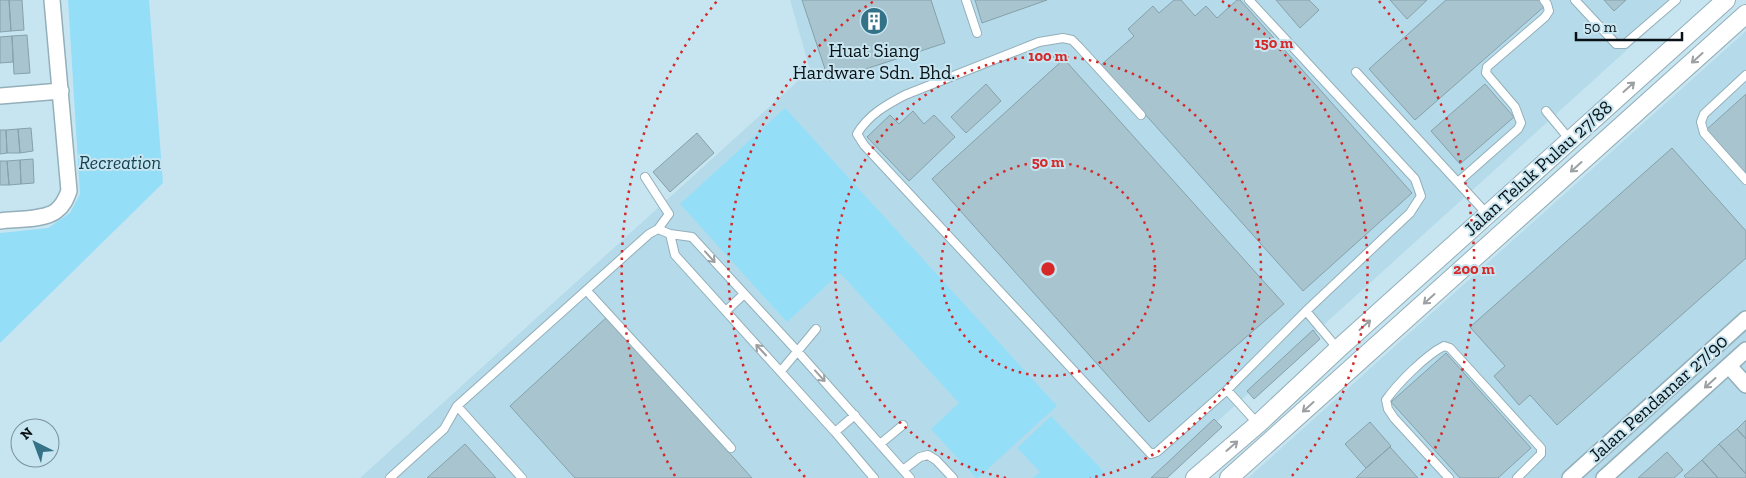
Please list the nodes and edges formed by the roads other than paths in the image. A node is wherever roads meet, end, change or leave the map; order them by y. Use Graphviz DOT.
graph roads {
  1 [pos="52,0"];
  2 [pos="966,0"];
  3 [pos="1249,0"];
  4 [pos="1544,0"];
  5 [pos="1575,0"];
  6 [pos="1676,0"];
  7 [pos="1726,0"];
  8 [pos="1746,14"];
  9 [pos="977,33"];
  10 [pos="1356,72"];
  11 [pos="1746,75"];
  12 [pos="61,91"];
  13 [pos="0,96"];
  14 [pos="1546,112"];
  15 [pos="1140,115"];
  16 [pos="1570,140"];
  17 [pos="645,176"];
  18 [pos="1746,180"];
  19 [pos="1458,182"];
  20 [pos="1487,214"];
  21 [pos="0,221"];
  22 [pos="658,229"];
  23 [pos="670,234"];
  24 [pos="587,291"];
  25 [pos="744,294"];
  26 [pos="726,311"];
  27 [pos="1306,311"];
  28 [pos="1746,319"];
  29 [pos="816,329"];
  30 [pos="1338,349"];
  31 [pos="1746,350"];
  32 [pos="798,352"];
  33 [pos="1729,366"];
  34 [pos="781,371"];
  35 [pos="1746,385"];
  36 [pos="1227,390"];
  37 [pos="457,406"];
  38 [pos="855,415"];
  39 [pos="1258,424"];
  40 [pos="903,425"];
  41 [pos="836,432"];
  42 [pos="880,444"];
  43 [pos="731,448"];
  44 [pos="904,470"];
  45 [pos="390,478"];
  46 [pos="522,478"];
  47 [pos="874,478"];
  48 [pos="910,478"];
  49 [pos="953,478"];
  50 [pos="1195,478"];
  51 [pos="1229,478"];
  52 [pos="1449,478"];
  53 [pos="1517,478"];
  54 [pos="1570,478"];
  55 [pos="1604,478"];
  1 -- 12 [label="street"];
  2 -- 9 [label="lane"];
  3 -- 27 [label="lane"];
  4 -- 19 [label="lane"];
  5 -- 6 [label="lane"];
  16 -- 7 [label="street, Jalan Teluk Pulau 27/88, one-way"];
  8 -- 51 [label="street, Jalan Teluk Pulau 27/88, one-way"];
  10 -- 19 [label="lane"];
  11 -- 18 [label="lane"];
  12 -- 13 [label="street"];
  12 -- 21 [label="street"];
  14 -- 16 [label="lane"];
  15 -- 36 [label="lane"];
  16 -- 20 [label="street, Jalan Teluk Pulau 27/88"];
  17 -- 22 [label="lane"];
  19 -- 20 [label="lane"];
  30 -- 20 [label="street, Jalan Teluk Pulau 27/88, one-way"];
  22 -- 23 [label="lane"];
  22 -- 24 [label="lane"];
  23 -- 25 [label="lane, one-way"];
  23 -- 26 [label="lane"];
  24 -- 37 [label="lane"];
  24 -- 43 [label="lane"];
  25 -- 26 [label="lane"];
  25 -- 32 [label="lane"];
  34 -- 26 [label="lane, one-way"];
  27 -- 30 [label="lane"];
  27 -- 36 [label="lane"];
  28 -- 54 [label="street, Jalan Pendamar 27/90"];
  29 -- 32 [label="lane"];
  30 -- 39 [label="street, Jalan Teluk Pulau 27/88"];
  31 -- 33 [label="street, Jalan Pendamar 27/90"];
  32 -- 34 [label="lane"];
  32 -- 38 [label="lane, one-way"];
  33 -- 35 [label="street"];
  33 -- 55 [label="street, Jalan Pendamar 27/90, one-way"];
  34 -- 41 [label="lane"];
  36 -- 39 [label="lane"];
  37 -- 45 [label="lane"];
  37 -- 46 [label="lane"];
  38 -- 41 [label="lane"];
  38 -- 42 [label="lane"];
  50 -- 39 [label="street, Jalan Teluk Pulau 27/88, one-way"];
  40 -- 42 [label="lane"];
  41 -- 47 [label="lane"];
  42 -- 44 [label="lane"];
  44 -- 48 [label="lane"];
  44 -- 49 [label="lane"];
  52 -- 53 [label="lane"];
}
